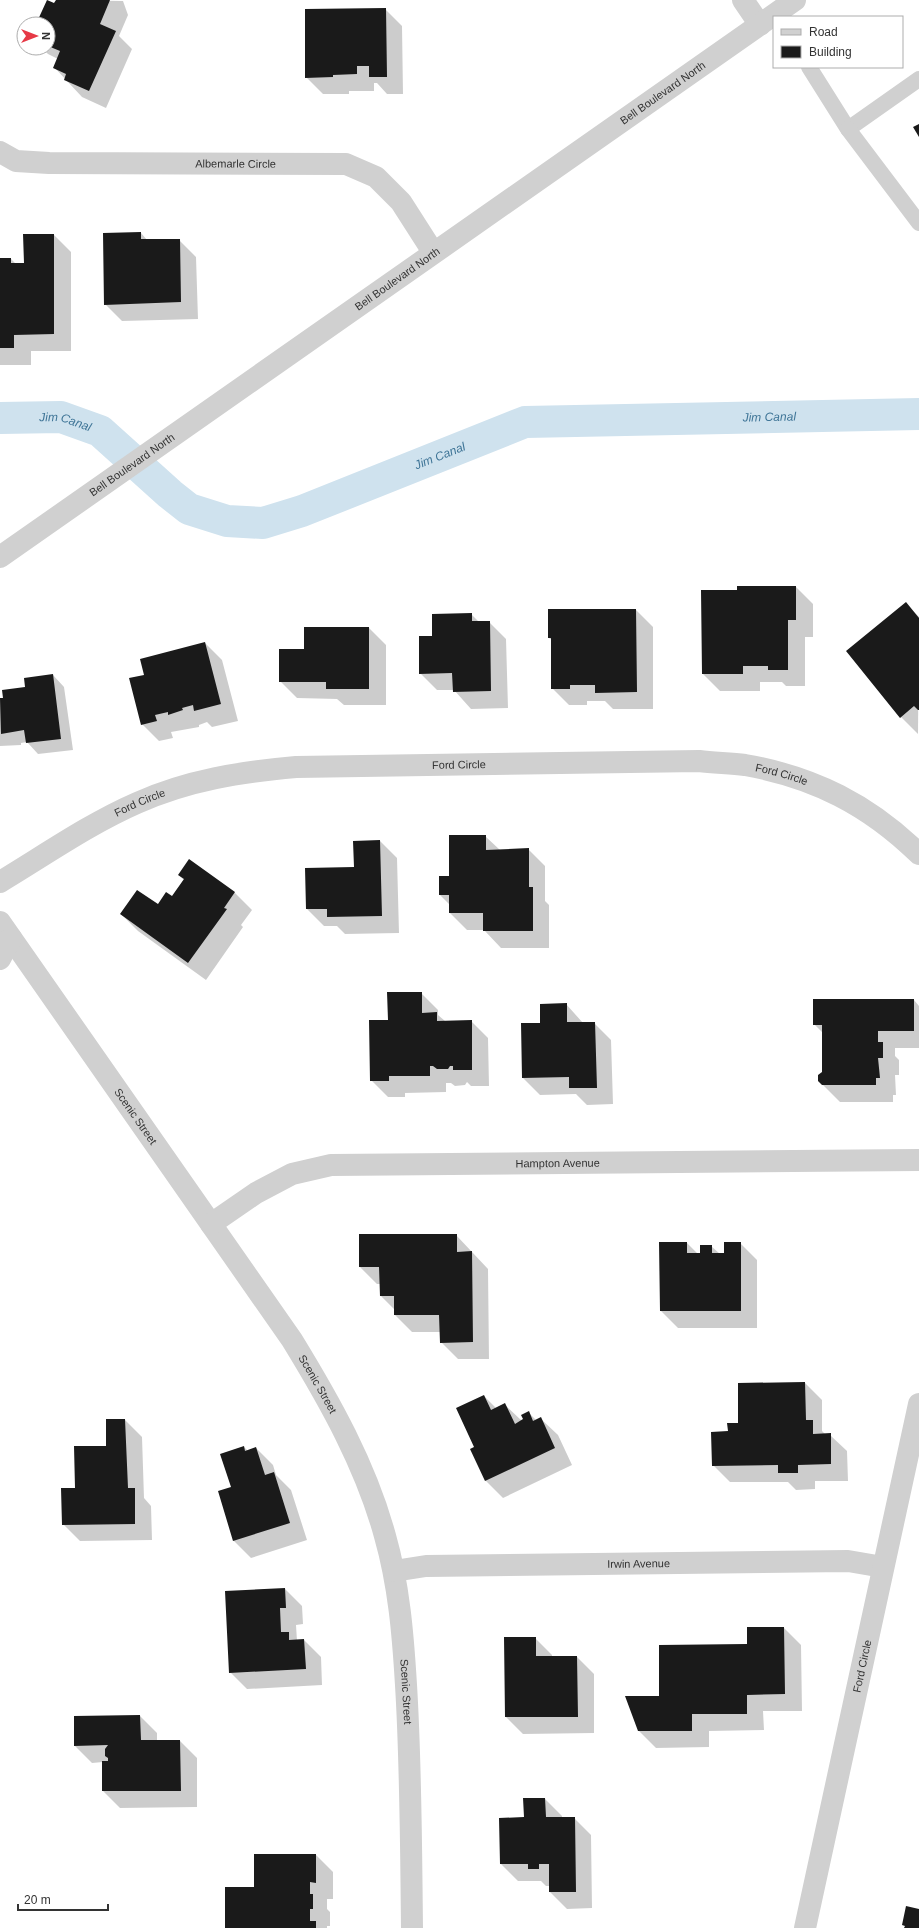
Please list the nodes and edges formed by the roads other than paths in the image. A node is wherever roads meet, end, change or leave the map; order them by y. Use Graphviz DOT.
graph roads {
  1 [pos="743,0"];
  2 [pos="795,0"];
  3 [pos="775,16"];
  4 [pos="771,19"];
  5 [pos="810,68"];
  6 [pos="919,78"];
  7 [pos="848,129"];
  8 [pos="0,152"];
  9 [pos="919,223"];
  10 [pos="433,252"];
  11 [pos="0,557"];
  12 [pos="919,854"];
  13 [pos="0,882"];
  14 [pos="6,930"];
  15 [pos="0,958"];
  16 [pos="919,1160"];
  17 [pos="211,1224"];
  18 [pos="919,1404"];
  19 [pos="883,1567"];
  20 [pos="394,1571"];
  21 [pos="412,1928"];
  22 [pos="805,1928"];
  1 -- 4 [label="street"];
  2 -- 3 [label="street, Bell Boulevard North"];
  4 -- 10 [label="street, Bell Boulevard North"];
  5 -- 7 [label="lane"];
  6 -- 7 [label="lane"];
  7 -- 9 [label="lane"];
  8 -- 10 [label="street, Albemarle Circle"];
  10 -- 11 [label="street, Bell Boulevard North"];
  12 -- 13 [label="street, Ford Circle"];
  14 -- 15 [label="street"];
  14 -- 17 [label="street, Scenic Street"];
  16 -- 17 [label="street, Hampton Avenue"];
  17 -- 20 [label="street, Scenic Street"];
  18 -- 19 [label="street, Ford Circle"];
  19 -- 20 [label="street, Irwin Avenue"];
  19 -- 22 [label="street, Ford Circle"];
  20 -- 21 [label="street, Scenic Street"];
}
